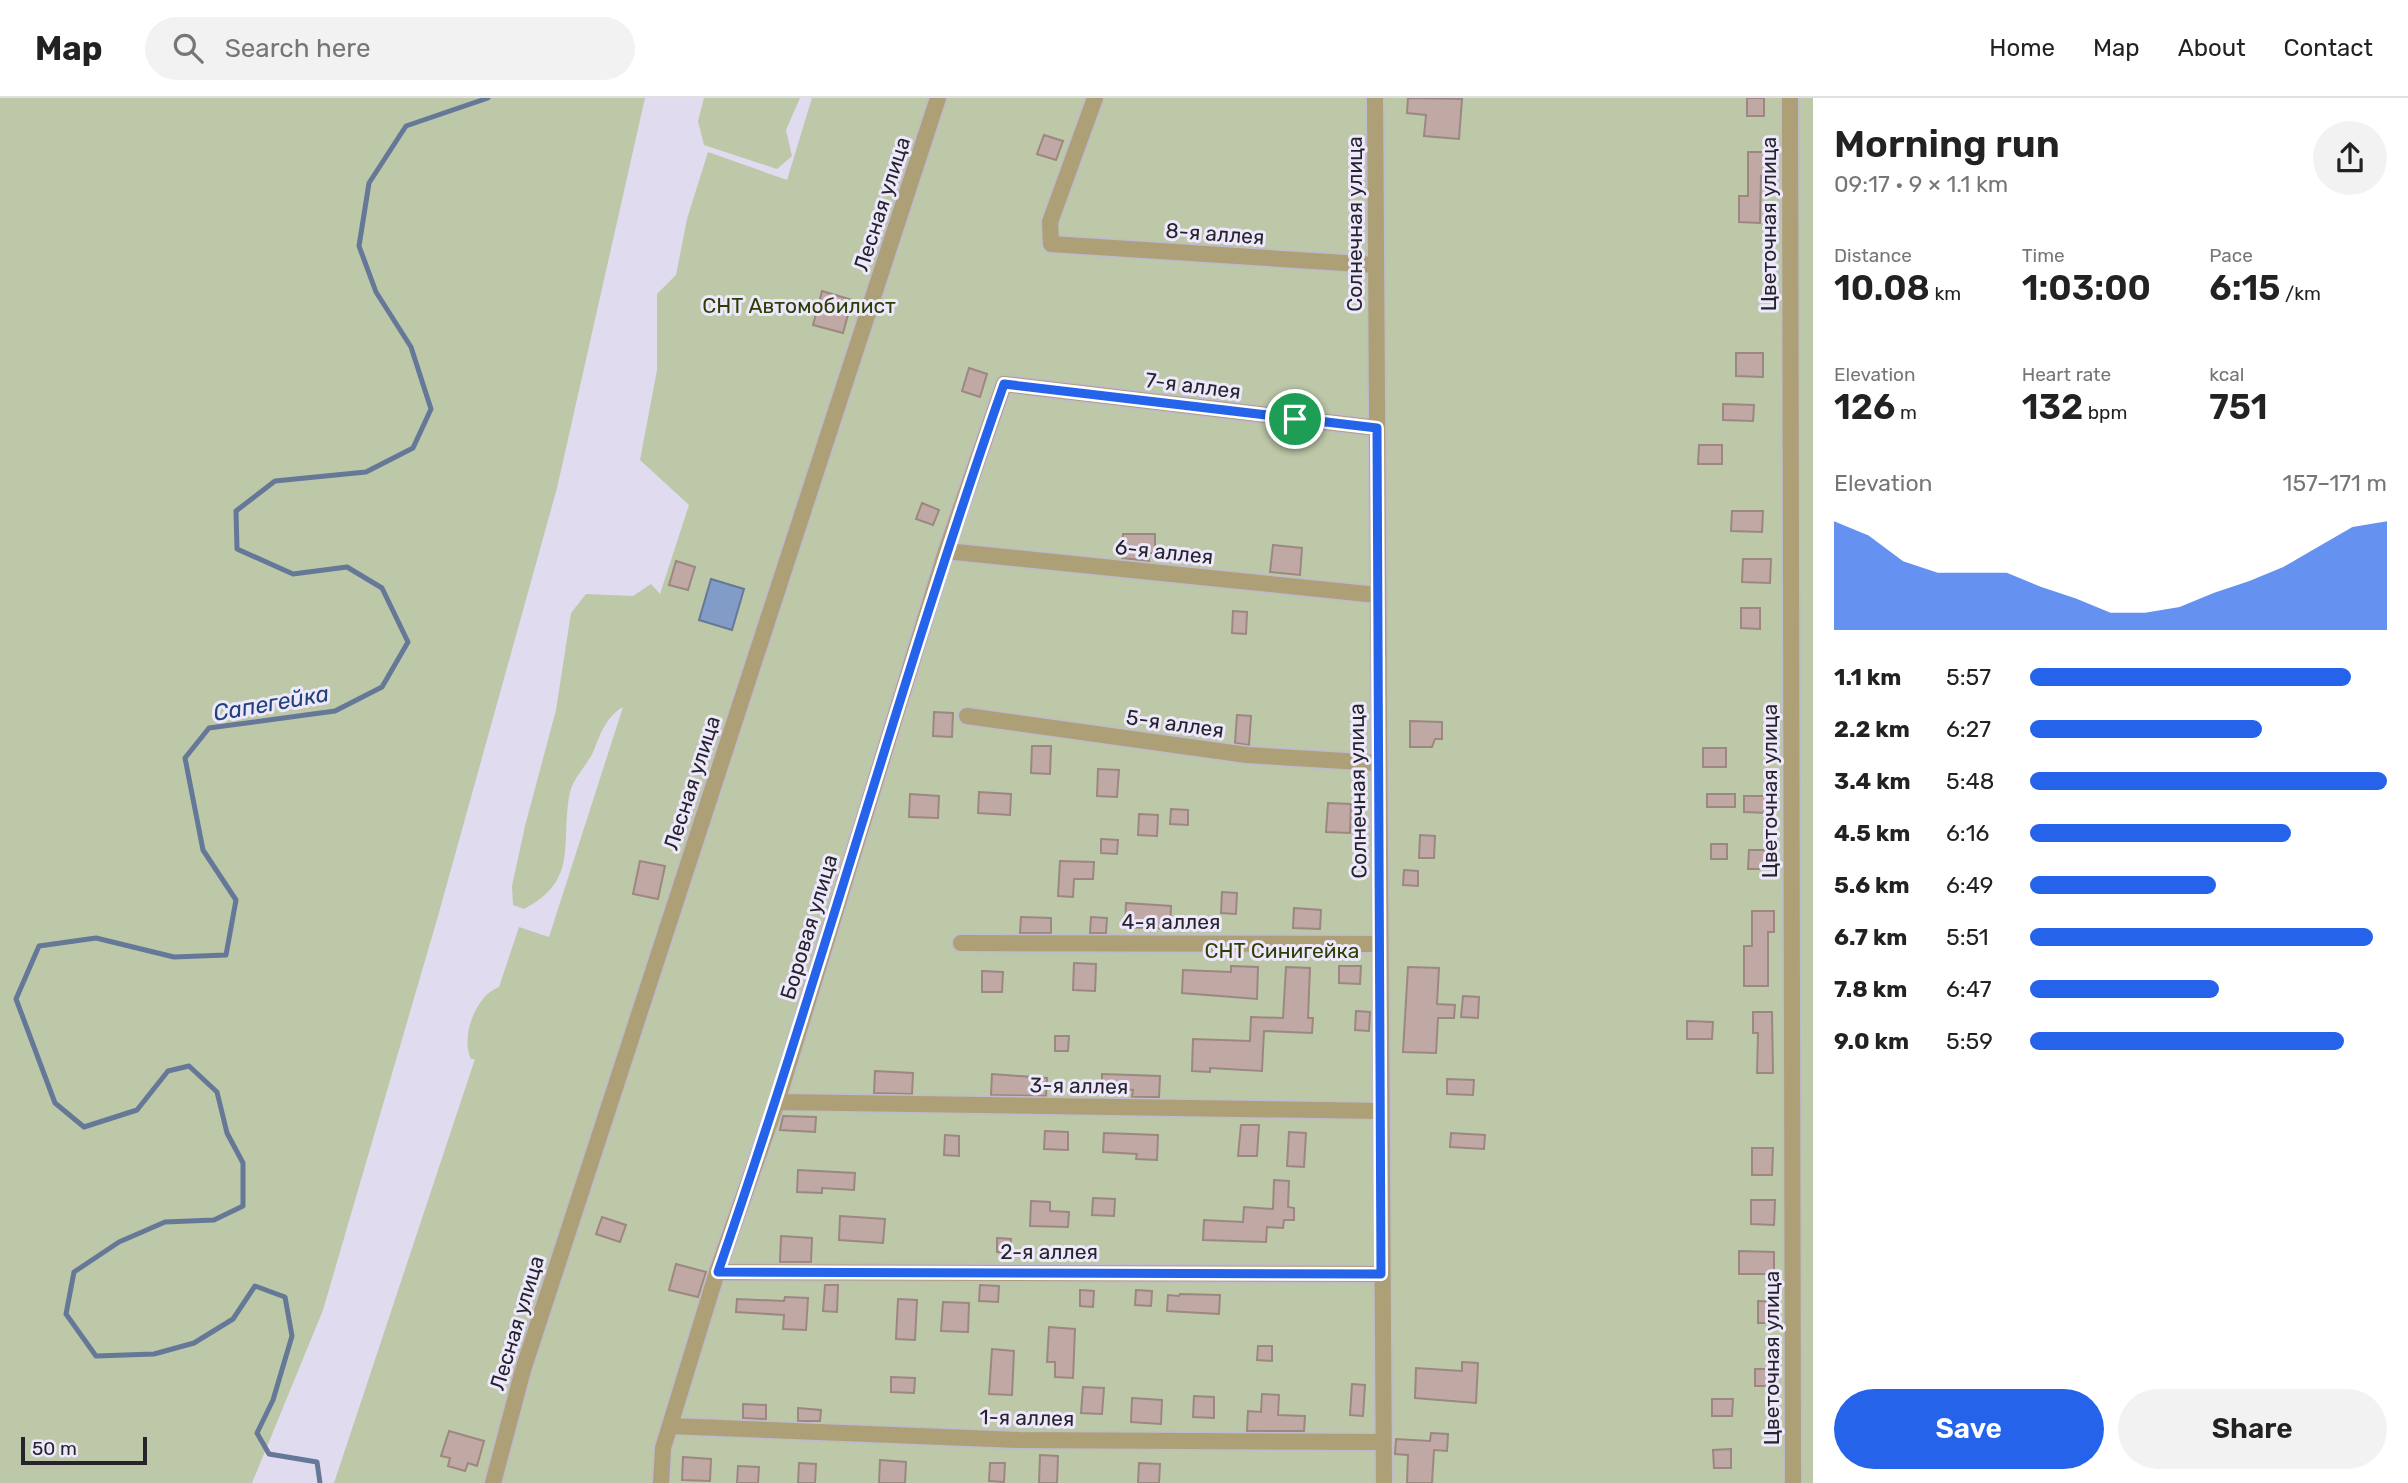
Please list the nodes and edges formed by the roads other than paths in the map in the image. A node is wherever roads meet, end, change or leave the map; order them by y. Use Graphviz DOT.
graph roads {
  1 [pos="938,98"];
  2 [pos="1095,98"];
  3 [pos="1375,98"];
  4 [pos="1790,98"];
  5 [pos="1376,265"];
  6 [pos="1004,384"];
  7 [pos="1377,428"];
  8 [pos="946,551"];
  9 [pos="1377,594"];
  10 [pos="967,716"];
  11 [pos="1378,763"];
  12 [pos="961,943"];
  13 [pos="1381,944"];
  14 [pos="777,1102"];
  15 [pos="1381,1111"];
  16 [pos="718,1272"];
  17 [pos="1381,1274"];
  18 [pos="670,1426"];
  19 [pos="1383,1442"];
  20 [pos="493,1483"];
  21 [pos="661,1483"];
  22 [pos="1384,1483"];
  23 [pos="1793,1483"];
  1 -- 20 [label="street, Лесная улица"];
  2 -- 5 [label="street, 8-я аллея"];
  3 -- 5 [label="street, Солнечная улица"];
  4 -- 23 [label="street, Цветочная улица"];
  5 -- 7 [label="street, Солнечная улица"];
  6 -- 7 [label="street, 7-я аллея"];
  6 -- 8 [label="street, Боровая улица"];
  7 -- 9 [label="street, Солнечная улица"];
  8 -- 9 [label="street, 6-я аллея"];
  8 -- 14 [label="street, Боровая улица"];
  9 -- 11 [label="street, Солнечная улица"];
  10 -- 11 [label="street, 5-я аллея"];
  11 -- 13 [label="street, Солнечная улица"];
  12 -- 13 [label="street, 4-я аллея"];
  13 -- 15 [label="street, Солнечная улица"];
  14 -- 15 [label="street, 3-я аллея"];
  14 -- 16 [label="street, Боровая улица"];
  15 -- 17 [label="street, Солнечная улица"];
  16 -- 17 [label="street, 2-я аллея"];
  16 -- 18 [label="street, Боровая улица"];
  17 -- 19 [label="street, Солнечная улица"];
  18 -- 19 [label="street, 1-я аллея"];
  18 -- 21 [label="street, Боровая улица"];
  19 -- 22 [label="street, Солнечная улица"];
}
